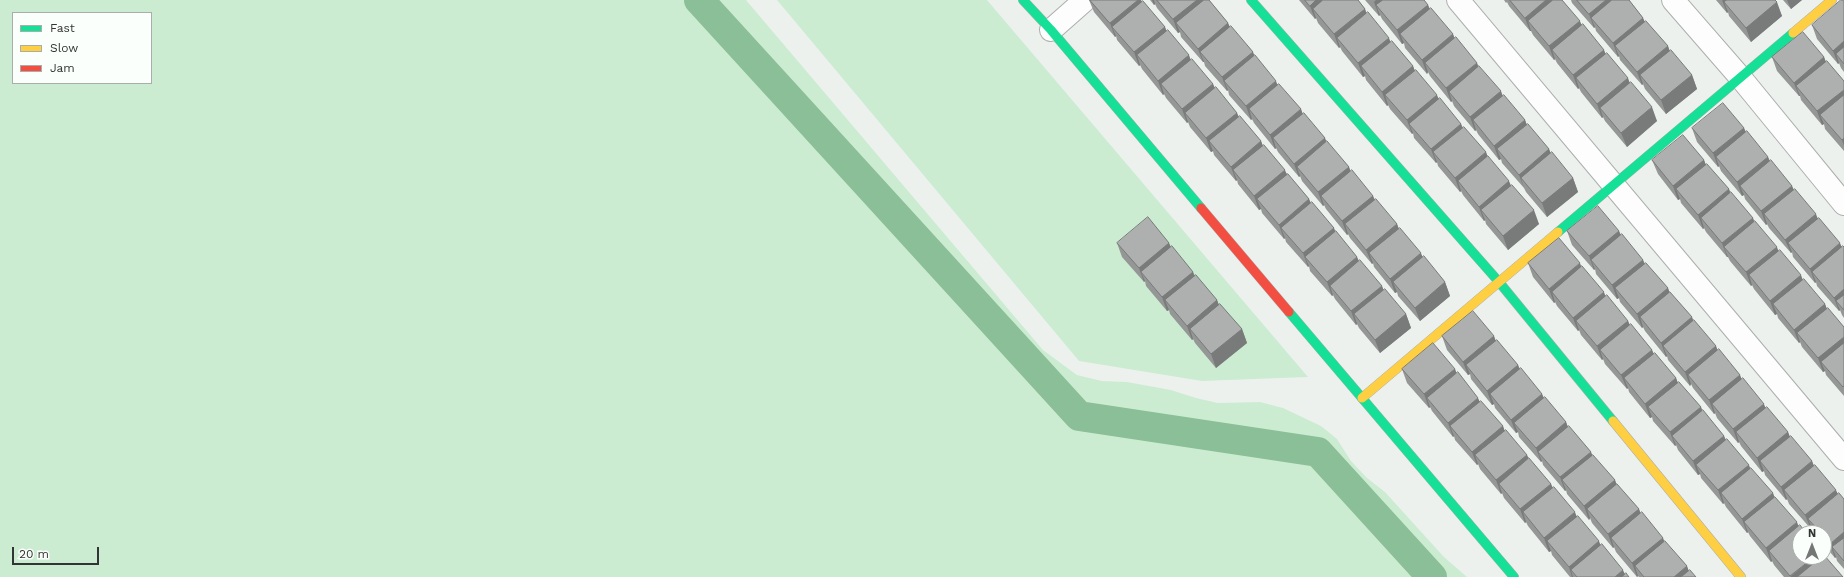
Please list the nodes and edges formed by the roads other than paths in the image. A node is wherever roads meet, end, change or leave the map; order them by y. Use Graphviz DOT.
graph roads {
  1 [pos="1023,0"];
  2 [pos="1085,0"];
  3 [pos="1251,0"];
  4 [pos="1458,0"];
  5 [pos="1673,0"];
  6 [pos="1832,0"];
  7 [pos="1051,30"];
  8 [pos="1740,77"];
  9 [pos="1614,184"];
  10 [pos="1844,204"];
  11 [pos="1499,282"];
  12 [pos="1362,398"];
  13 [pos="1844,459"];
  14 [pos="1514,577"];
  15 [pos="1741,577"];
  1 -- 7 [label="street"];
  2 -- 7 [label="street"];
  3 -- 11 [label="street"];
  4 -- 9 [label="street"];
  5 -- 8 [label="street"];
  6 -- 8 [label="street"];
  7 -- 12 [label="street"];
  8 -- 9 [label="street"];
  8 -- 10 [label="street"];
  9 -- 11 [label="street"];
  9 -- 13 [label="street"];
  11 -- 12 [label="street"];
  11 -- 15 [label="street"];
  12 -- 14 [label="street"];
}
